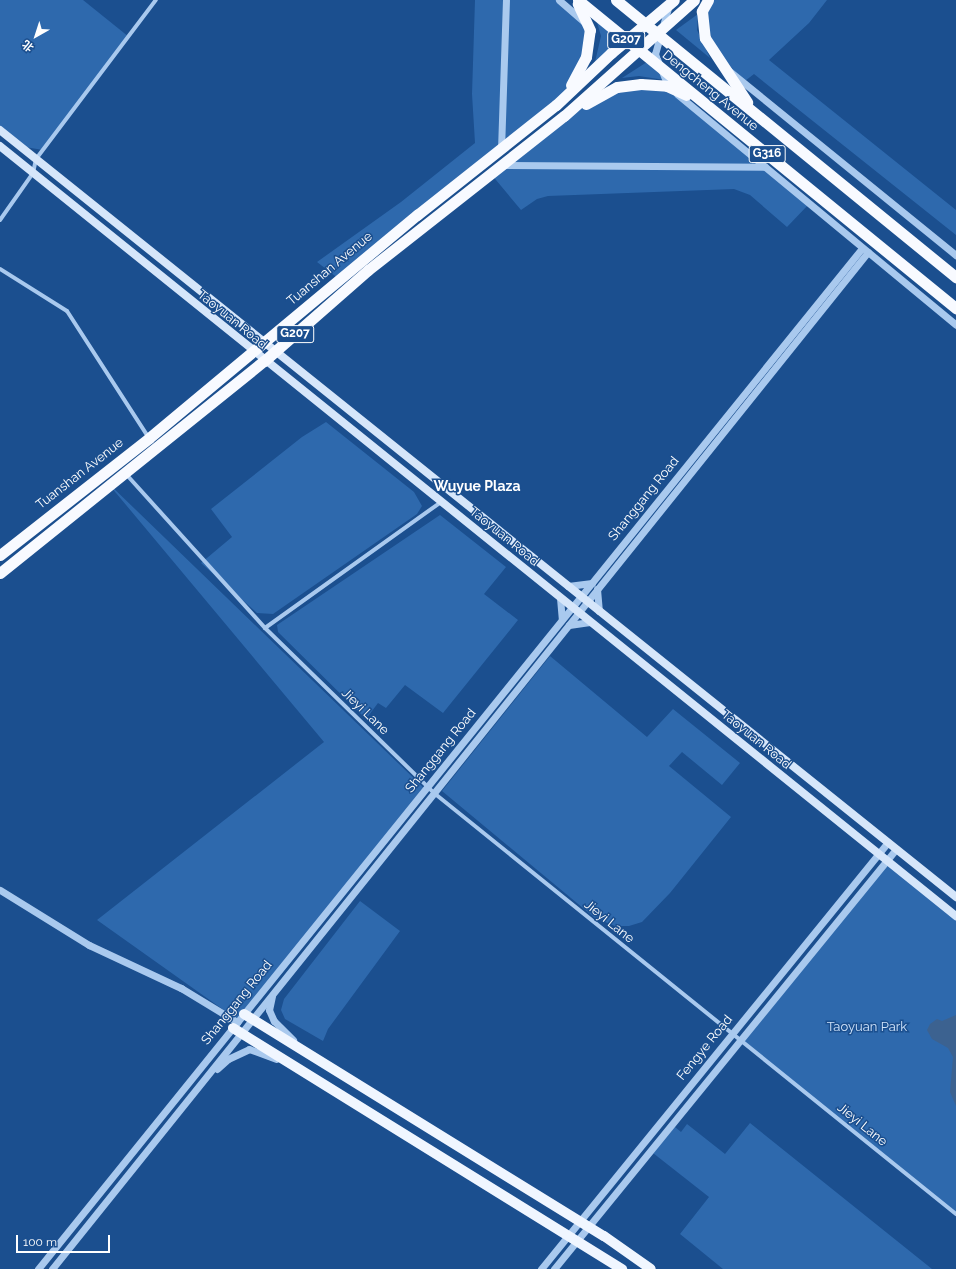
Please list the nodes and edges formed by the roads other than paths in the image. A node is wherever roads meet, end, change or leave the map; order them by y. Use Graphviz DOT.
graph roads {
  1 [pos="156,0"];
  2 [pos="506,0"];
  3 [pos="559,0"];
  4 [pos="576,0"];
  5 [pos="616,0"];
  6 [pos="673,0"];
  7 [pos="694,0"];
  8 [pos="708,0"];
  9 [pos="645,24"];
  10 [pos="590,30"];
  11 [pos="656,33"];
  12 [pos="626,40"];
  13 [pos="637,50"];
  14 [pos="721,65"];
  15 [pos="666,86"];
  16 [pos="703,103"];
  17 [pos="552,108"];
  18 [pos="754,113"];
  19 [pos="564,116"];
  20 [pos="0,130"];
  21 [pos="0,146"];
  22 [pos="501,150"];
  23 [pos="36,159"];
  24 [pos="502,165"];
  25 [pos="765,167"];
  26 [pos="33,173"];
  27 [pos="0,220"];
  28 [pos="865,250"];
  29 [pos="956,255"];
  30 [pos="0,269"];
  31 [pos="956,277"];
  32 [pos="956,308"];
  33 [pos="956,325"];
  34 [pos="265,342"];
  35 [pos="276,350"];
  36 [pos="253,352"];
  37 [pos="264,361"];
  38 [pos="149,438"];
  39 [pos="125,473"];
  40 [pos="441,502"];
  41 [pos="2,551"];
  42 [pos="0,573"];
  43 [pos="592,583"];
  44 [pos="568,586"];
  45 [pos="597,589"];
  46 [pos="560,598"];
  47 [pos="584,599"];
  48 [pos="575,610"];
  49 [pos="600,611"];
  50 [pos="562,619"];
  51 [pos="590,622"];
  52 [pos="569,625"];
  53 [pos="265,628"];
  54 [pos="427,787"];
  55 [pos="434,793"];
  56 [pos="888,842"];
  57 [pos="896,849"];
  58 [pos="879,854"];
  59 [pos="886,860"];
  60 [pos="0,890"];
  61 [pos="956,897"];
  62 [pos="956,916"];
  63 [pos="272,994"];
  64 [pos="248,1017"];
  65 [pos="237,1028"];
  66 [pos="732,1034"];
  67 [pos="740,1040"];
  68 [pos="320,1061"];
  69 [pos="308,1074"];
  70 [pos="190,1096"];
  71 [pos="956,1214"];
  72 [pos="580,1221"];
  73 [pos="588,1227"];
  74 [pos="567,1236"];
  75 [pos="576,1242"];
  76 [pos="38,1269"];
  77 [pos="52,1269"];
  78 [pos="541,1269"];
  79 [pos="554,1269"];
  80 [pos="622,1269"];
  81 [pos="651,1269"];
  1 -- 23 [label="street"];
  2 -- 22 [label="street"];
  3 -- 10 [label="street"];
  4 -- 10 [label="highway"];
  4 -- 12 [label="highway, Dengcheng Avenue / G316"];
  5 -- 9 [label="highway, Dengcheng Avenue / G316"];
  6 -- 9 [label="highway, Tuanshan Avenue / G207"];
  6 -- 15 [label="street"];
  7 -- 11 [label="highway, G207"];
  8 -- 14 [label="highway"];
  9 -- 11 [label="highway, Dengcheng Avenue / G316"];
  9 -- 12 [label="highway, Tuanshan Avenue / G207"];
  10 -- 17 [label="highway"];
  11 -- 13 [label="highway, Tuanshan Avenue / G207"];
  11 -- 18 [label="highway, Dengcheng Avenue / G316"];
  12 -- 13 [label="highway, Dengcheng Avenue / G316"];
  12 -- 17 [label="highway, Tuanshan Avenue / G207"];
  13 -- 16 [label="highway, Dengcheng Avenue / G316"];
  13 -- 19 [label="highway, Tuanshan Avenue / G207"];
  14 -- 18 [label="highway"];
  14 -- 29 [label="street"];
  15 -- 16 [label="highway"];
  15 -- 19 [label="highway"];
  15 -- 25 [label="street"];
  16 -- 32 [label="highway, Dengcheng Avenue / G316"];
  17 -- 22 [label="highway, Tuanshan Avenue / G207"];
  18 -- 31 [label="highway, Dengcheng Avenue / G316"];
  19 -- 24 [label="highway, Tuanshan Avenue / G207"];
  20 -- 23 [label="main road, Taoyuan Road"];
  21 -- 26 [label="main road, Taoyuan Road"];
  22 -- 34 [label="highway, Tuanshan Avenue / G207"];
  23 -- 26 [label="street"];
  23 -- 34 [label="main road, Taoyuan Road"];
  24 -- 25 [label="street"];
  24 -- 35 [label="highway, Tuanshan Avenue / G207"];
  25 -- 28 [label="street"];
  26 -- 27 [label="street"];
  26 -- 36 [label="main road, Taoyuan Road"];
  28 -- 33 [label="street"];
  28 -- 43 [label="street, Shanggang Road"];
  28 -- 45 [label="street, Shanggang Road"];
  30 -- 38 [label="street"];
  34 -- 35 [label="main road, Taoyuan Road"];
  34 -- 36 [label="highway, Tuanshan Avenue / G207"];
  35 -- 37 [label="highway, Tuanshan Avenue / G207"];
  35 -- 44 [label="main road, Taoyuan Road"];
  36 -- 37 [label="main road, Taoyuan Road"];
  36 -- 38 [label="highway, Tuanshan Avenue / G207"];
  37 -- 39 [label="highway, Tuanshan Avenue / G207"];
  37 -- 40 [label="main road, Taoyuan Road"];
  38 -- 41 [label="highway, Tuanshan Avenue / G207"];
  39 -- 42 [label="highway, Tuanshan Avenue / G207"];
  39 -- 53 [label="street, Jieyi Lane"];
  40 -- 46 [label="main road, Taoyuan Road"];
  40 -- 53 [label="street"];
  43 -- 44 [label="street"];
  43 -- 47 [label="street, Shanggang Road"];
  44 -- 47 [label="main road, Taoyuan Road"];
  45 -- 47 [label="street, Shanggang Road"];
  45 -- 49 [label="street"];
  46 -- 48 [label="main road, Taoyuan Road"];
  46 -- 50 [label="street"];
  47 -- 48 [label="street, Shanggang Road"];
  47 -- 49 [label="main road, Taoyuan Road"];
  48 -- 50 [label="street, Shanggang Road"];
  48 -- 51 [label="main road, Taoyuan Road"];
  48 -- 52 [label="street, Shanggang Road"];
  49 -- 56 [label="main road, Taoyuan Road"];
  50 -- 54 [label="street, Shanggang Road"];
  51 -- 52 [label="street"];
  51 -- 58 [label="main road, Taoyuan Road"];
  52 -- 55 [label="street, Shanggang Road"];
  53 -- 54 [label="street, Jieyi Lane"];
  54 -- 55 [label="street, Jieyi Lane"];
  54 -- 64 [label="street, Shanggang Road"];
  55 -- 63 [label="street, Shanggang Road"];
  55 -- 66 [label="street, Jieyi Lane"];
  56 -- 57 [label="main road, Taoyuan Road"];
  56 -- 58 [label="street, Fengye Road"];
  57 -- 59 [label="street, Fengye Road"];
  57 -- 61 [label="main road, Taoyuan Road"];
  58 -- 59 [label="main road, Taoyuan Road"];
  58 -- 66 [label="street, Fengye Road"];
  59 -- 62 [label="main road, Taoyuan Road"];
  59 -- 67 [label="street, Fengye Road"];
  60 -- 65 [label="street"];
  63 -- 64 [label="street, Shanggang Road"];
  63 -- 68 [label="street"];
  64 -- 65 [label="street, Shanggang Road"];
  64 -- 65 [label="street, Shanggang Road"];
  64 -- 68 [label="main road"];
  65 -- 69 [label="main road"];
  65 -- 70 [label="street, Shanggang Road"];
  65 -- 76 [label="street, Shanggang Road"];
  66 -- 67 [label="street, Jieyi Lane"];
  66 -- 72 [label="street, Fengye Road"];
  67 -- 71 [label="street, Jieyi Lane"];
  67 -- 73 [label="street, Fengye Road"];
  68 -- 72 [label="main road"];
  69 -- 70 [label="street"];
  69 -- 74 [label="main road"];
  70 -- 77 [label="street, Shanggang Road"];
  72 -- 73 [label="main road"];
  72 -- 74 [label="street, Fengye Road"];
  73 -- 75 [label="street, Fengye Road"];
  73 -- 81 [label="main road"];
  74 -- 75 [label="main road"];
  74 -- 78 [label="street, Fengye Road"];
  75 -- 79 [label="street, Fengye Road"];
  75 -- 80 [label="main road"];
}
